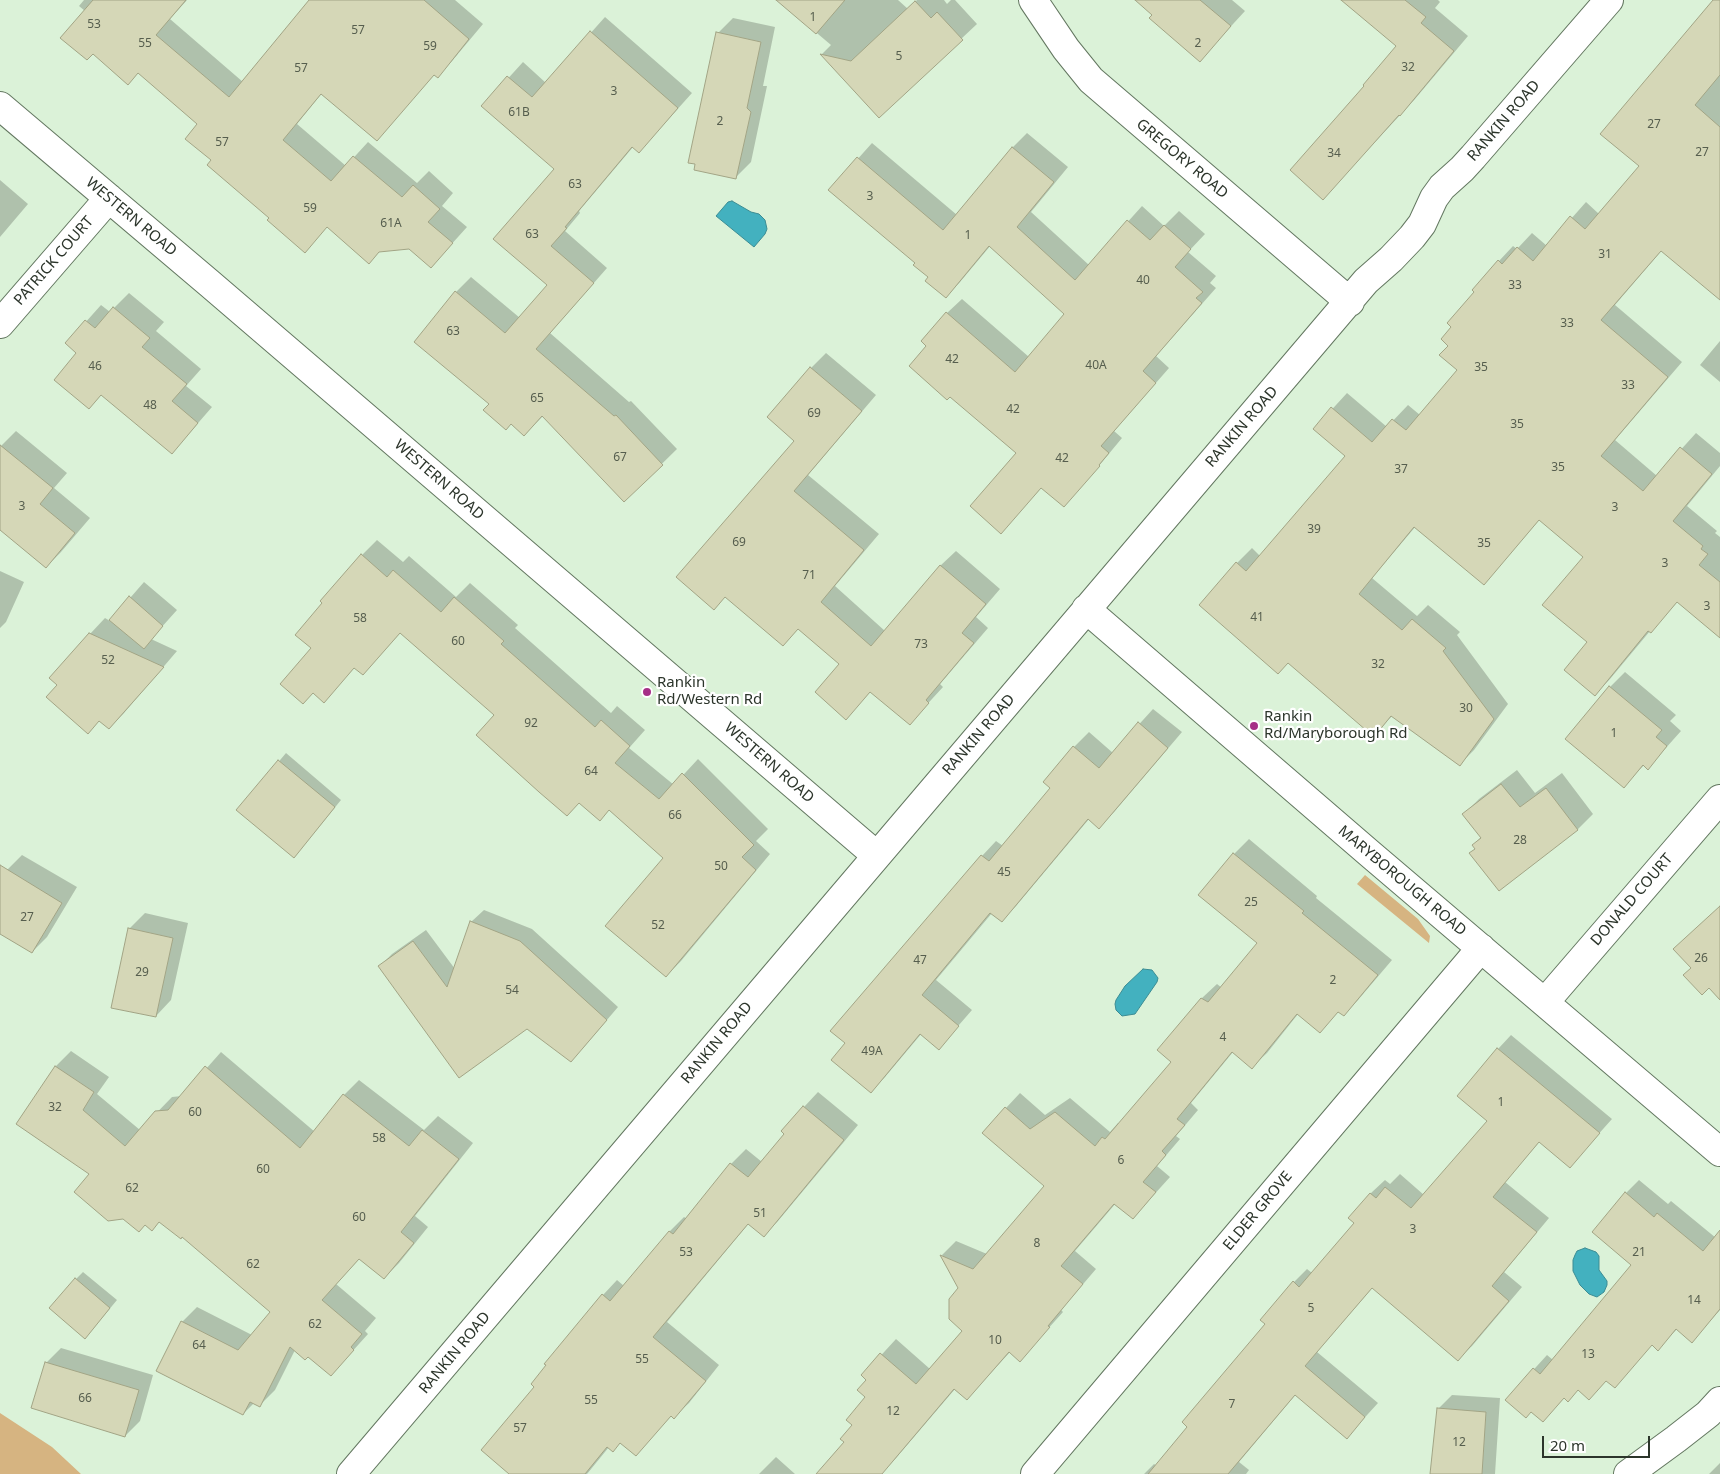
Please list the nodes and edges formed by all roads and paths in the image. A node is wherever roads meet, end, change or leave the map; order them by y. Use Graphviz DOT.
graph roads {
  1 [pos="1033,0"];
  2 [pos="1609,0"];
  3 [pos="0,106"];
  4 [pos="109,198"];
  5 [pos="1350,302"];
  6 [pos="0,324"];
  7 [pos="1086,609"];
  8 [pos="1720,799"];
  9 [pos="876,855"];
  10 [pos="1481,948"];
  11 [pos="1545,1002"];
  12 [pos="1720,1152"];
  13 [pos="1720,1401"];
  14 [pos="351,1474"];
  15 [pos="1035,1474"];
  16 [pos="1628,1474"];
  1 -- 5 [label="street, GREGORY ROAD"];
  2 -- 5 [label="street, RANKIN ROAD"];
  3 -- 4 [label="street, WESTERN ROAD"];
  4 -- 6 [label="street, PATRICK COURT"];
  4 -- 9 [label="street, WESTERN ROAD"];
  5 -- 7 [label="street, RANKIN ROAD"];
  7 -- 9 [label="street, RANKIN ROAD"];
  7 -- 10 [label="street, MARYBOROUGH ROAD"];
  8 -- 11 [label="street, DONALD COURT"];
  9 -- 14 [label="street, RANKIN ROAD"];
  10 -- 11 [label="street, MARYBOROUGH ROAD"];
  10 -- 15 [label="street, ELDER GROVE"];
  11 -- 12 [label="street, MARYBOROUGH ROAD"];
  13 -- 16 [label="street"];
}
